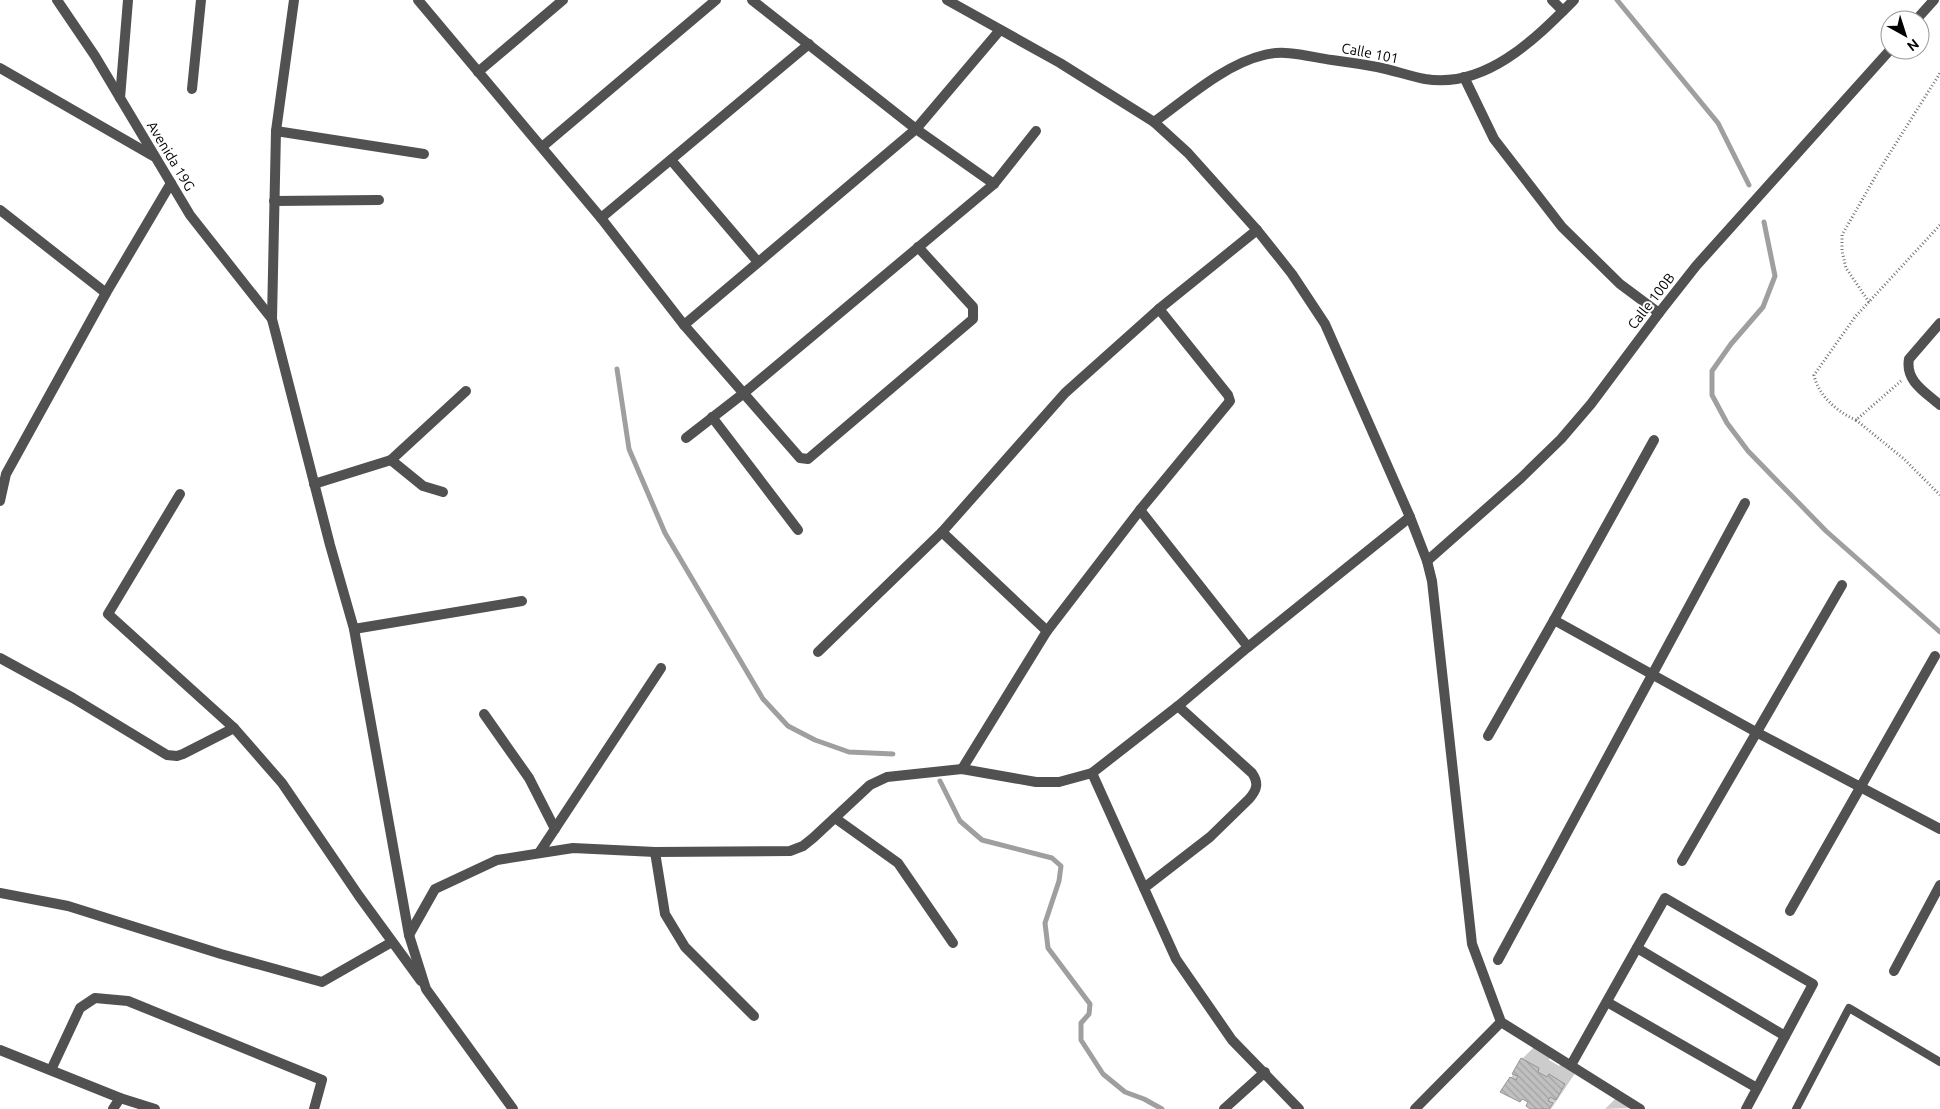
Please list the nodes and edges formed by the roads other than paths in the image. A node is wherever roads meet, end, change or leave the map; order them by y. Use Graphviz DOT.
graph roads {
  1 [pos="57,0"];
  2 [pos="128,0"];
  3 [pos="201,0"];
  4 [pos="294,0"];
  5 [pos="418,0"];
  6 [pos="563,0"];
  7 [pos="716,0"];
  8 [pos="752,0"];
  9 [pos="946,0"];
  10 [pos="1552,0"];
  11 [pos="1574,0"];
  12 [pos="1934,0"];
  13 [pos="958,3"];
  14 [pos="1925,10"];
  15 [pos="1563,11"];
  16 [pos="1000,30"];
  17 [pos="809,44"];
  18 [pos="1881,60"];
  19 [pos="0,68"];
  20 [pos="478,72"];
  21 [pos="1464,77"];
  22 [pos="192,89"];
  23 [pos="120,98"];
  24 [pos="1154,122"];
  25 [pos="916,129"];
  26 [pos="276,131"];
  27 [pos="1036,131"];
  28 [pos="542,147"];
  29 [pos="424,154"];
  30 [pos="155,156"];
  31 [pos="671,160"];
  32 [pos="171,183"];
  33 [pos="994,184"];
  34 [pos="379,200"];
  35 [pos="274,201"];
  36 [pos="0,210"];
  37 [pos="601,218"];
  38 [pos="1257,230"];
  39 [pos="918,247"];
  40 [pos="758,262"];
  41 [pos="106,293"];
  42 [pos="1159,309"];
  43 [pos="1659,313"];
  44 [pos="272,319"];
  45 [pos="1940,324"];
  46 [pos="684,325"];
  47 [pos="466,391"];
  48 [pos="744,393"];
  49 [pos="1940,405"];
  50 [pos="712,417"];
  51 [pos="686,438"];
  52 [pos="1654,440"];
  53 [pos="390,460"];
  54 [pos="314,484"];
  55 [pos="443,492"];
  56 [pos="180,494"];
  57 [pos="0,501"];
  58 [pos="1745,503"];
  59 [pos="1140,510"];
  60 [pos="1410,517"];
  61 [pos="798,530"];
  62 [pos="942,532"];
  63 [pos="1427,561"];
  64 [pos="1842,584"];
  65 [pos="522,601"];
  66 [pos="1554,620"];
  67 [pos="354,629"];
  68 [pos="1047,631"];
  69 [pos="1248,646"];
  70 [pos="818,652"];
  71 [pos="1936,656"];
  72 [pos="0,658"];
  73 [pos="660,668"];
  74 [pos="1653,676"];
  75 [pos="1178,706"];
  76 [pos="484,714"];
  77 [pos="234,728"];
  78 [pos="1756,732"];
  79 [pos="1488,736"];
  80 [pos="962,769"];
  81 [pos="1092,772"];
  82 [pos="1861,787"];
  83 [pos="835,818"];
  84 [pos="555,829"];
  85 [pos="1940,829"];
  86 [pos="655,852"];
  87 [pos="539,853"];
  88 [pos="1682,861"];
  89 [pos="1940,885"];
  90 [pos="1144,888"];
  91 [pos="0,893"];
  92 [pos="1790,911"];
  93 [pos="409,935"];
  94 [pos="392,942"];
  95 [pos="953,943"];
  96 [pos="1637,948"];
  97 [pos="1498,960"];
  98 [pos="1894,971"];
  99 [pos="426,989"];
  100 [pos="1607,1002"];
  101 [pos="754,1016"];
  102 [pos="1501,1022"];
  103 [pos="1785,1036"];
  104 [pos="0,1050"];
  105 [pos="1940,1062"];
  106 [pos="1571,1066"];
  107 [pos="51,1070"];
  108 [pos="1265,1072"];
  109 [pos="1757,1088"];
  110 [pos="120,1098"];
  111 [pos="113,1109"];
  112 [pos="155,1109"];
  113 [pos="314,1109"];
  114 [pos="513,1109"];
  115 [pos="1224,1109"];
  116 [pos="1299,1109"];
  117 [pos="1414,1109"];
  118 [pos="1640,1109"];
  119 [pos="1746,1109"];
  120 [pos="1796,1109"];
  1 -- 23 [label="street, Avenida 19G"];
  2 -- 23 [label="street"];
  3 -- 22 [label="street"];
  4 -- 26 [label="street"];
  5 -- 20 [label="street"];
  6 -- 20 [label="street"];
  7 -- 28 [label="street"];
  8 -- 17 [label="street"];
  9 -- 13 [label="street"];
  10 -- 15 [label="street"];
  11 -- 15 [label="street, Calle 101"];
  12 -- 14 [label="street"];
  13 -- 16 [label="street"];
  15 -- 21 [label="street, Calle 101"];
  16 -- 24 [label="street"];
  16 -- 25 [label="street"];
  17 -- 25 [label="street"];
  17 -- 31 [label="street"];
  18 -- 43 [label="street, Calle 100B"];
  19 -- 30 [label="street"];
  20 -- 28 [label="street"];
  21 -- 24 [label="street, Calle 101"];
  21 -- 43 [label="street"];
  23 -- 30 [label="street, Avenida 19G"];
  24 -- 38 [label="street"];
  25 -- 33 [label="street"];
  25 -- 40 [label="street"];
  26 -- 29 [label="street"];
  26 -- 35 [label="street"];
  27 -- 33 [label="street"];
  28 -- 37 [label="street"];
  30 -- 32 [label="street, Avenida 19G"];
  31 -- 37 [label="street"];
  31 -- 40 [label="street"];
  32 -- 41 [label="street"];
  32 -- 44 [label="street, Avenida 19G"];
  33 -- 39 [label="street"];
  34 -- 35 [label="street"];
  35 -- 44 [label="street"];
  36 -- 41 [label="street"];
  37 -- 46 [label="street"];
  38 -- 42 [label="street"];
  38 -- 60 [label="street"];
  39 -- 48 [label="street"];
  39 -- 48 [label="street"];
  40 -- 46 [label="street"];
  41 -- 57 [label="street"];
  42 -- 59 [label="street"];
  42 -- 62 [label="street"];
  43 -- 63 [label="street, Calle 100B"];
  44 -- 54 [label="street"];
  45 -- 49 [label="street"];
  46 -- 48 [label="street"];
  47 -- 53 [label="street"];
  48 -- 50 [label="street"];
  50 -- 51 [label="street"];
  50 -- 61 [label="street"];
  52 -- 66 [label="street"];
  53 -- 54 [label="street"];
  53 -- 55 [label="street"];
  54 -- 67 [label="street"];
  56 -- 77 [label="street"];
  58 -- 74 [label="street"];
  59 -- 68 [label="street"];
  59 -- 69 [label="street"];
  60 -- 63 [label="street"];
  60 -- 69 [label="street"];
  62 -- 68 [label="street"];
  62 -- 70 [label="street"];
  63 -- 102 [label="street"];
  64 -- 78 [label="street"];
  65 -- 67 [label="street"];
  66 -- 74 [label="street"];
  66 -- 79 [label="street"];
  67 -- 93 [label="street"];
  68 -- 80 [label="street"];
  69 -- 75 [label="street"];
  71 -- 82 [label="street"];
  72 -- 77 [label="street"];
  73 -- 84 [label="street"];
  74 -- 78 [label="street"];
  74 -- 97 [label="street"];
  75 -- 81 [label="street"];
  75 -- 90 [label="street"];
  76 -- 84 [label="street"];
  77 -- 94 [label="street"];
  78 -- 82 [label="street"];
  78 -- 88 [label="street"];
  80 -- 81 [label="street"];
  80 -- 83 [label="street"];
  81 -- 90 [label="street"];
  82 -- 85 [label="street"];
  82 -- 92 [label="street"];
  83 -- 86 [label="street"];
  83 -- 95 [label="street"];
  84 -- 87 [label="street"];
  86 -- 87 [label="street"];
  86 -- 101 [label="street"];
  87 -- 93 [label="street"];
  89 -- 98 [label="street"];
  90 -- 108 [label="street"];
  91 -- 94 [label="street"];
  93 -- 99 [label="street"];
  94 -- 99 [label="street"];
  96 -- 100 [label="street"];
  96 -- 103 [label="street"];
  96 -- 103 [label="street"];
  99 -- 114 [label="street"];
  100 -- 106 [label="street"];
  100 -- 109 [label="street"];
  102 -- 106 [label="street"];
  102 -- 117 [label="street"];
  103 -- 109 [label="street"];
  104 -- 107 [label="street"];
  105 -- 120 [label="lane"];
  106 -- 118 [label="street"];
  107 -- 110 [label="street"];
  107 -- 113 [label="street"];
  108 -- 115 [label="street"];
  108 -- 116 [label="street"];
  109 -- 119 [label="street"];
  110 -- 111 [label="street"];
  110 -- 112 [label="street"];
}
